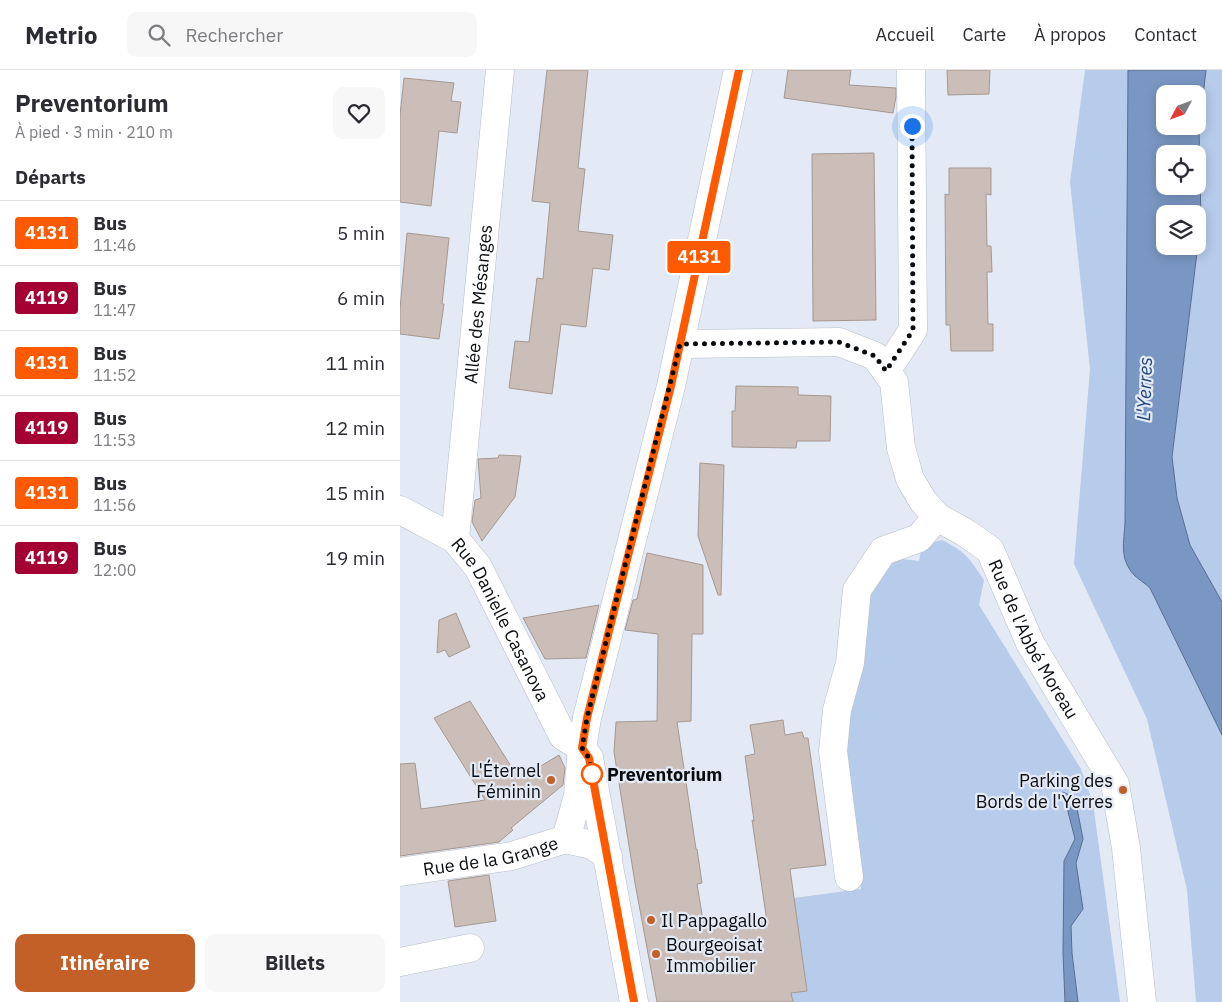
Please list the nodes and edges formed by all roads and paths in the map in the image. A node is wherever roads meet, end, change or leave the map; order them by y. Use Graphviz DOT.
graph roads {
  1 [pos="500,70"];
  2 [pos="738,70"];
  3 [pos="912,70"];
  4 [pos="680,344"];
  5 [pos="886,371"];
  6 [pos="400,510"];
  7 [pos="937,517"];
  8 [pos="455,539"];
  9 [pos="582,748"];
  10 [pos="566,839"];
  11 [pos="608,856"];
  12 [pos="400,872"];
  13 [pos="849,877"];
  14 [pos="470,948"];
  15 [pos="400,962"];
  16 [pos="634,1002"];
  17 [pos="1142,1002"];
  1 -- 8 [label="street, Allée des Mésanges"];
  2 -- 4 [label="street"];
  3 -- 5 [label="street"];
  4 -- 5 [label="street, Rue de l'Abbé Moreau"];
  4 -- 9 [label="street"];
  5 -- 7 [label="street, Rue de l'Abbé Moreau"];
  6 -- 8 [label="street, Rue Danielle Casanova"];
  7 -- 13 [label="street"];
  7 -- 17 [label="street, Rue de l'Abbé Moreau"];
  8 -- 9 [label="street, Rue Danielle Casanova"];
  9 -- 10 [label="street"];
  9 -- 11 [label="street"];
  10 -- 11 [label="street, Rue de la Grange"];
  10 -- 12 [label="street, Rue de la Grange"];
  11 -- 16 [label="street"];
  14 -- 15 [label="street"];
}
